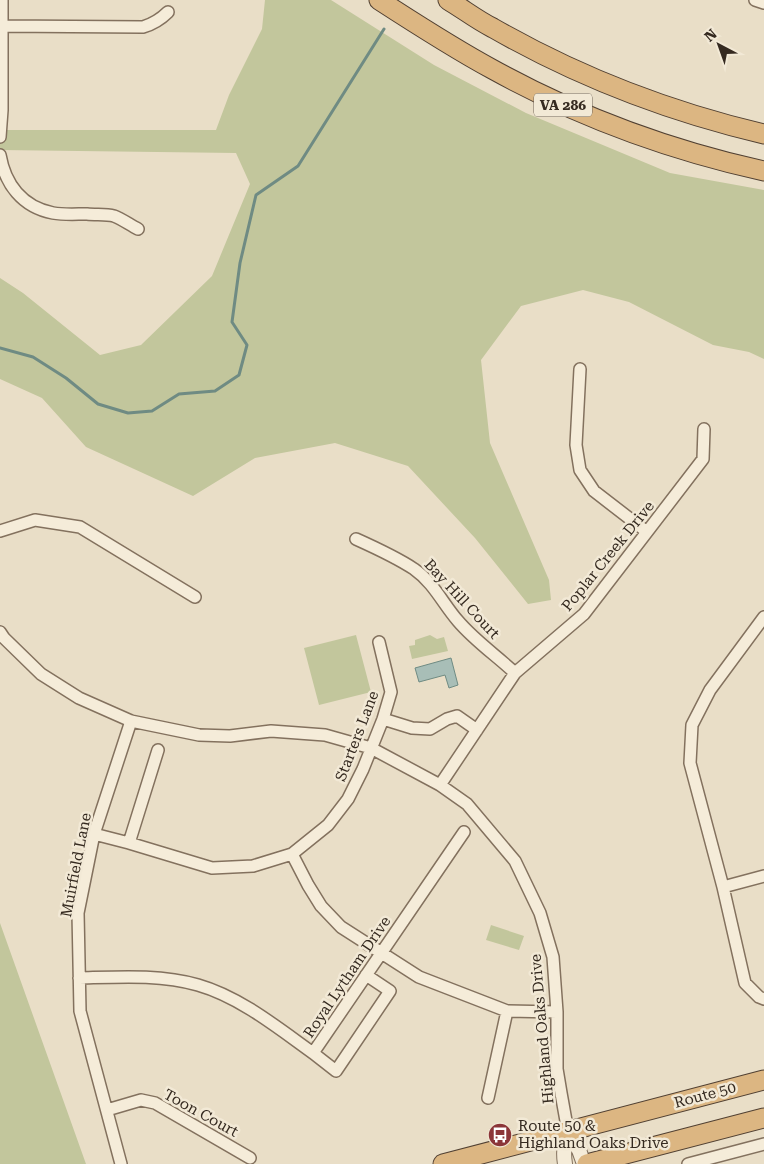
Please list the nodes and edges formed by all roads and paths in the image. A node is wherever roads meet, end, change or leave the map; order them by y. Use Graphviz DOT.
graph roads {
  1 [pos="2,0"];
  2 [pos="379,0"];
  3 [pos="448,0"];
  4 [pos="755,0"];
  5 [pos="764,3"];
  6 [pos="168,12"];
  7 [pos="1,26"];
  8 [pos="764,134"];
  9 [pos="0,137"];
  10 [pos="0,155"];
  11 [pos="764,171"];
  12 [pos="138,229"];
  13 [pos="580,369"];
  14 [pos="704,429"];
  15 [pos="0,531"];
  16 [pos="648,532"];
  17 [pos="356,539"];
  18 [pos="196,596"];
  19 [pos="762,622"];
  20 [pos="0,632"];
  21 [pos="379,642"];
  22 [pos="516,673"];
  23 [pos="383,719"];
  24 [pos="131,721"];
  25 [pos="477,730"];
  26 [pos="371,748"];
  27 [pos="158,750"];
  28 [pos="440,785"];
  29 [pos="464,832"];
  30 [pos="94,834"];
  31 [pos="129,843"];
  32 [pos="292,854"];
  33 [pos="764,876"];
  34 [pos="723,887"];
  35 [pos="382,953"];
  36 [pos="366,975"];
  37 [pos="80,978"];
  38 [pos="764,999"];
  39 [pos="507,1011"];
  40 [pos="557,1012"];
  41 [pos="313,1053"];
  42 [pos="764,1080"];
  43 [pos="488,1098"];
  44 [pos="107,1110"];
  45 [pos="764,1118"];
  46 [pos="568,1132"];
  47 [pos="764,1144"];
  48 [pos="250,1158"];
  49 [pos="120,1164"];
  50 [pos="443,1164"];
  51 [pos="565,1164"];
  52 [pos="586,1164"];
  53 [pos="688,1164"];
  1 -- 7 [label="street"];
  2 -- 11 [label="highway, VA 286"];
  3 -- 8 [label="highway, VA 286"];
  4 -- 5 [label="street"];
  6 -- 7 [label="street"];
  7 -- 9 [label="street"];
  10 -- 12 [label="street"];
  13 -- 16 [label="street"];
  14 -- 16 [label="street, Poplar Creek Drive"];
  15 -- 18 [label="street"];
  16 -- 22 [label="street, Poplar Creek Drive"];
  17 -- 22 [label="street, Bay Hill Court"];
  19 -- 34 [label="street"];
  20 -- 24 [label="street, Highland Oaks Drive"];
  21 -- 23 [label="street, Starters Lane"];
  22 -- 25 [label="street, Poplar Creek Drive"];
  23 -- 25 [label="street"];
  23 -- 26 [label="street, Starters Lane"];
  24 -- 26 [label="street, Highland Oaks Drive"];
  24 -- 30 [label="street, Muirfield Lane"];
  25 -- 28 [label="street, Poplar Creek Drive"];
  26 -- 28 [label="street, Highland Oaks Drive"];
  26 -- 32 [label="street, Starters Lane"];
  27 -- 31 [label="street"];
  28 -- 40 [label="street, Highland Oaks Drive"];
  29 -- 35 [label="street, Royal Lytham Drive"];
  30 -- 31 [label="street, Starters Lane"];
  30 -- 37 [label="street, Muirfield Lane"];
  31 -- 32 [label="street, Starters Lane"];
  32 -- 35 [label="street"];
  33 -- 34 [label="street"];
  34 -- 38 [label="street"];
  35 -- 36 [label="street, Royal Lytham Drive"];
  35 -- 39 [label="street"];
  36 -- 41 [label="street, Royal Lytham Drive"];
  36 -- 41 [label="street"];
  37 -- 41 [label="street, Royal Lytham Drive"];
  37 -- 44 [label="street, Muirfield Lane"];
  39 -- 40 [label="street"];
  39 -- 43 [label="street"];
  40 -- 46 [label="street, Highland Oaks Drive"];
  42 -- 46 [label="highway, Route 50"];
  44 -- 48 [label="street, Toon Court"];
  44 -- 49 [label="street, Muirfield Lane"];
  45 -- 52 [label="highway"];
  46 -- 50 [label="highway, Route 50"];
  46 -- 51 [label="street"];
  46 -- 52 [label="street"];
  47 -- 53 [label="street"];
}
